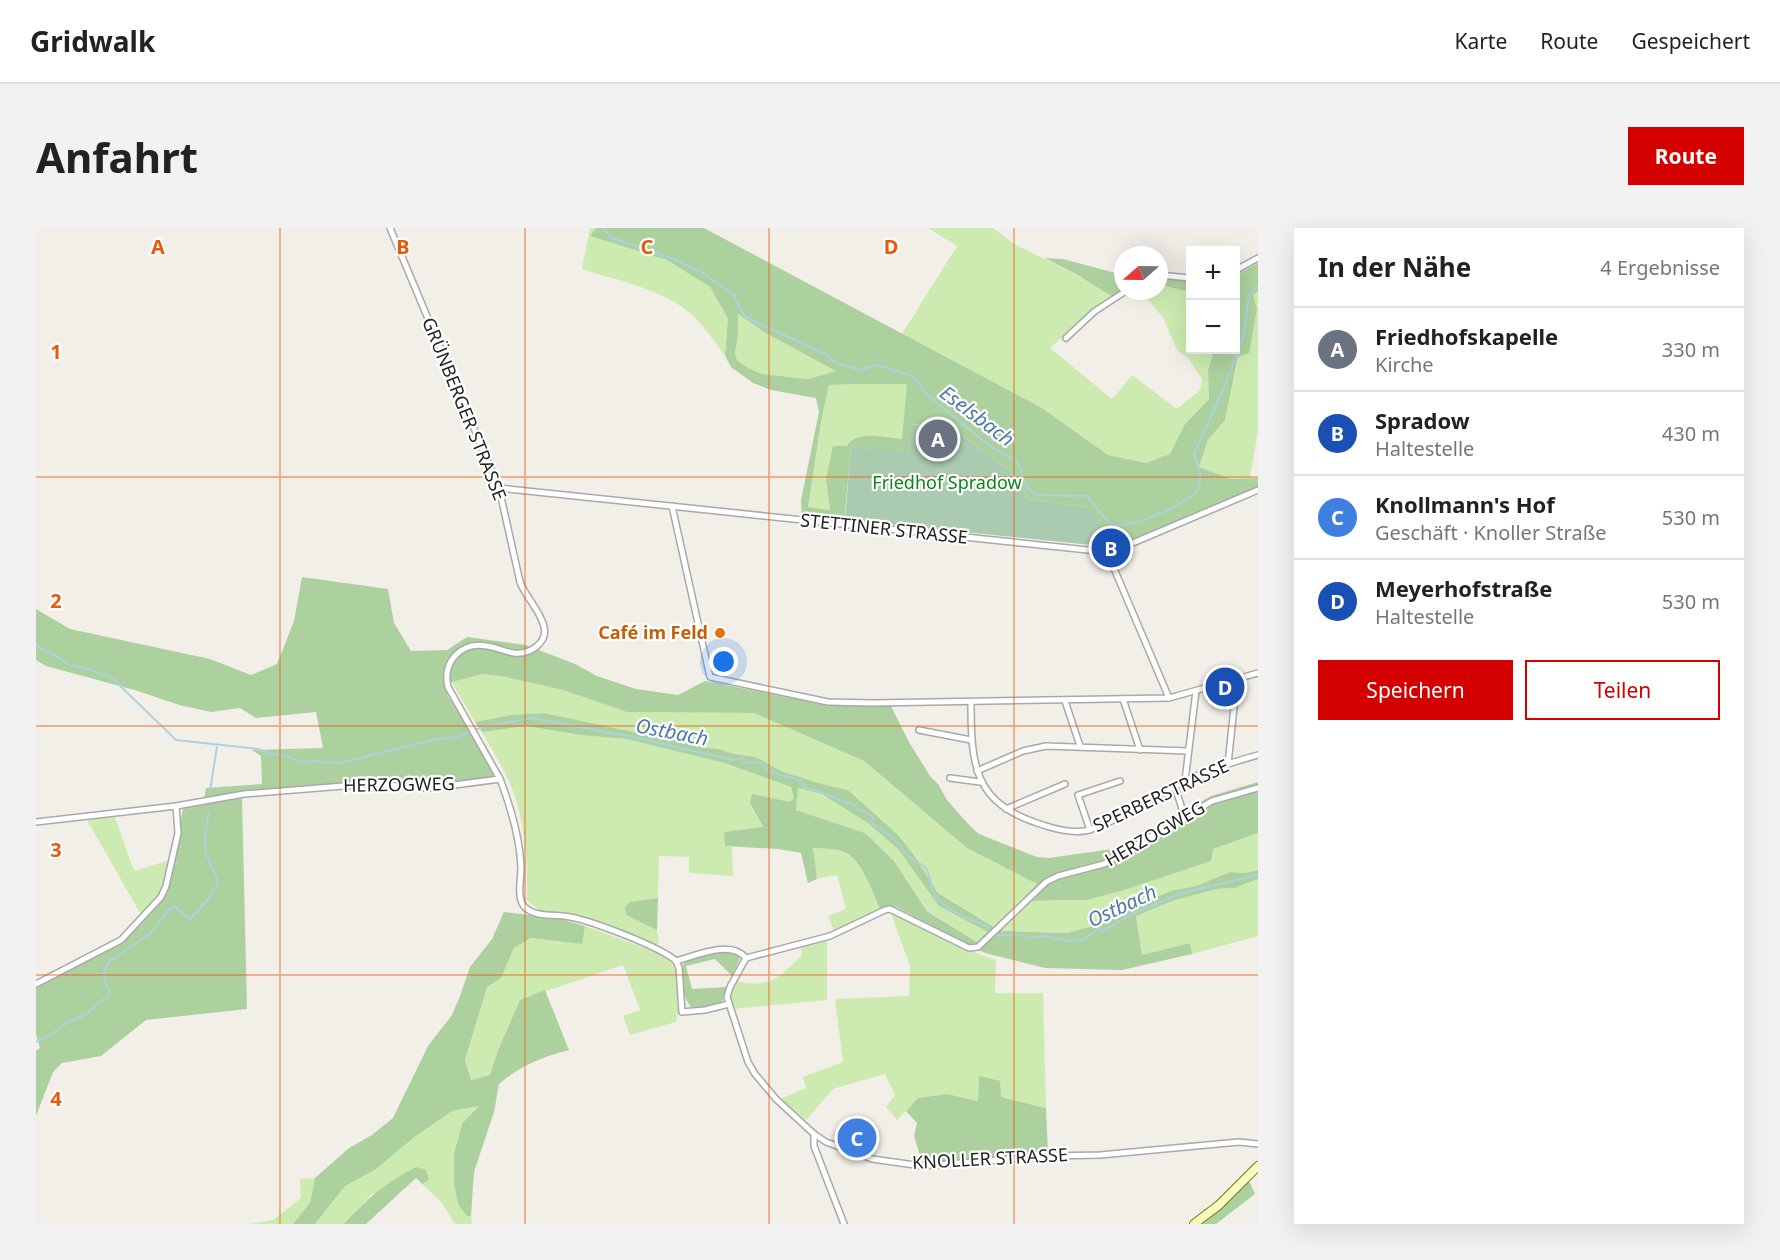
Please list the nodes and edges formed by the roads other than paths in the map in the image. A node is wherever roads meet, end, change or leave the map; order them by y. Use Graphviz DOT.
graph roads {
  1 [pos="390,228"];
  2 [pos="1258,258"];
  3 [pos="1240,268"];
  4 [pos="1168,276"];
  5 [pos="1186,278"];
  6 [pos="1114,299"];
  7 [pos="1066,338"];
  8 [pos="499,488"];
  9 [pos="1258,490"];
  10 [pos="672,506"];
  11 [pos="1107,552"];
  12 [pos="1258,673"];
  13 [pos="1237,679"];
  14 [pos="1196,691"];
  15 [pos="1169,698"];
  16 [pos="1124,699"];
  17 [pos="1065,701"];
  18 [pos="971,702"];
  19 [pos="919,730"];
  20 [pos="971,740"];
  21 [pos="1080,746"];
  22 [pos="1140,750"];
  23 [pos="1188,751"];
  24 [pos="1258,754"];
  25 [pos="1228,764"];
  26 [pos="977,771"];
  27 [pos="950,777"];
  28 [pos="500,779"];
  29 [pos="1120,781"];
  30 [pos="1185,781"];
  31 [pos="980,782"];
  32 [pos="1065,784"];
  33 [pos="1175,787"];
  34 [pos="1258,788"];
  35 [pos="176,806"];
  36 [pos="1006,809"];
  37 [pos="1185,818"];
  38 [pos="36,822"];
  39 [pos="1090,830"];
  40 [pos="746,958"];
  41 [pos="676,961"];
  42 [pos="36,984"];
  43 [pos="729,1004"];
  44 [pos="814,1134"];
  45 [pos="1258,1144"];
  46 [pos="1258,1166"];
  47 [pos="844,1224"];
  48 [pos="1194,1224"];
  1 -- 8 [label="street, GRÜNBERGER STRASSE"];
  2 -- 3 [label="street"];
  4 -- 5 [label="street"];
  6 -- 7 [label="street"];
  8 -- 10 [label="street, STETTINER STRASSE"];
  8 -- 28 [label="street, GRÜNBERGER STRASSE"];
  9 -- 11 [label="street, STETTINER STRASSE"];
  10 -- 11 [label="street, STETTINER STRASSE"];
  10 -- 18 [label="street"];
  11 -- 15 [label="street"];
  12 -- 13 [label="street"];
  13 -- 14 [label="street"];
  13 -- 25 [label="street"];
  14 -- 15 [label="street"];
  14 -- 23 [label="street"];
  15 -- 16 [label="street"];
  16 -- 17 [label="street"];
  16 -- 22 [label="street"];
  17 -- 18 [label="street"];
  17 -- 21 [label="street"];
  18 -- 20 [label="street, SPERBERSTRASSE"];
  19 -- 20 [label="street"];
  20 -- 26 [label="street, SPERBERSTRASSE"];
  21 -- 22 [label="street"];
  21 -- 26 [label="street"];
  22 -- 23 [label="street"];
  23 -- 30 [label="street"];
  24 -- 25 [label="street, SPERBERSTRASSE"];
  25 -- 30 [label="street, SPERBERSTRASSE"];
  26 -- 31 [label="street, SPERBERSTRASSE"];
  27 -- 31 [label="street"];
  28 -- 35 [label="street, HERZOGWEG"];
  28 -- 41 [label="street"];
  29 -- 39 [label="street"];
  30 -- 33 [label="street, SPERBERSTRASSE"];
  31 -- 36 [label="street, SPERBERSTRASSE"];
  32 -- 36 [label="street"];
  33 -- 37 [label="street"];
  33 -- 39 [label="street, SPERBERSTRASSE"];
  34 -- 37 [label="street, HERZOGWEG"];
  35 -- 38 [label="street, HERZOGWEG"];
  35 -- 42 [label="street"];
  36 -- 39 [label="street, SPERBERSTRASSE"];
  37 -- 40 [label="street, HERZOGWEG"];
  40 -- 41 [label="street"];
  40 -- 43 [label="street"];
  41 -- 43 [label="street"];
  43 -- 44 [label="street, KNOLLER STRASSE"];
  44 -- 45 [label="street, KNOLLER STRASSE"];
  44 -- 47 [label="street"];
  46 -- 48 [label="street"];
}
